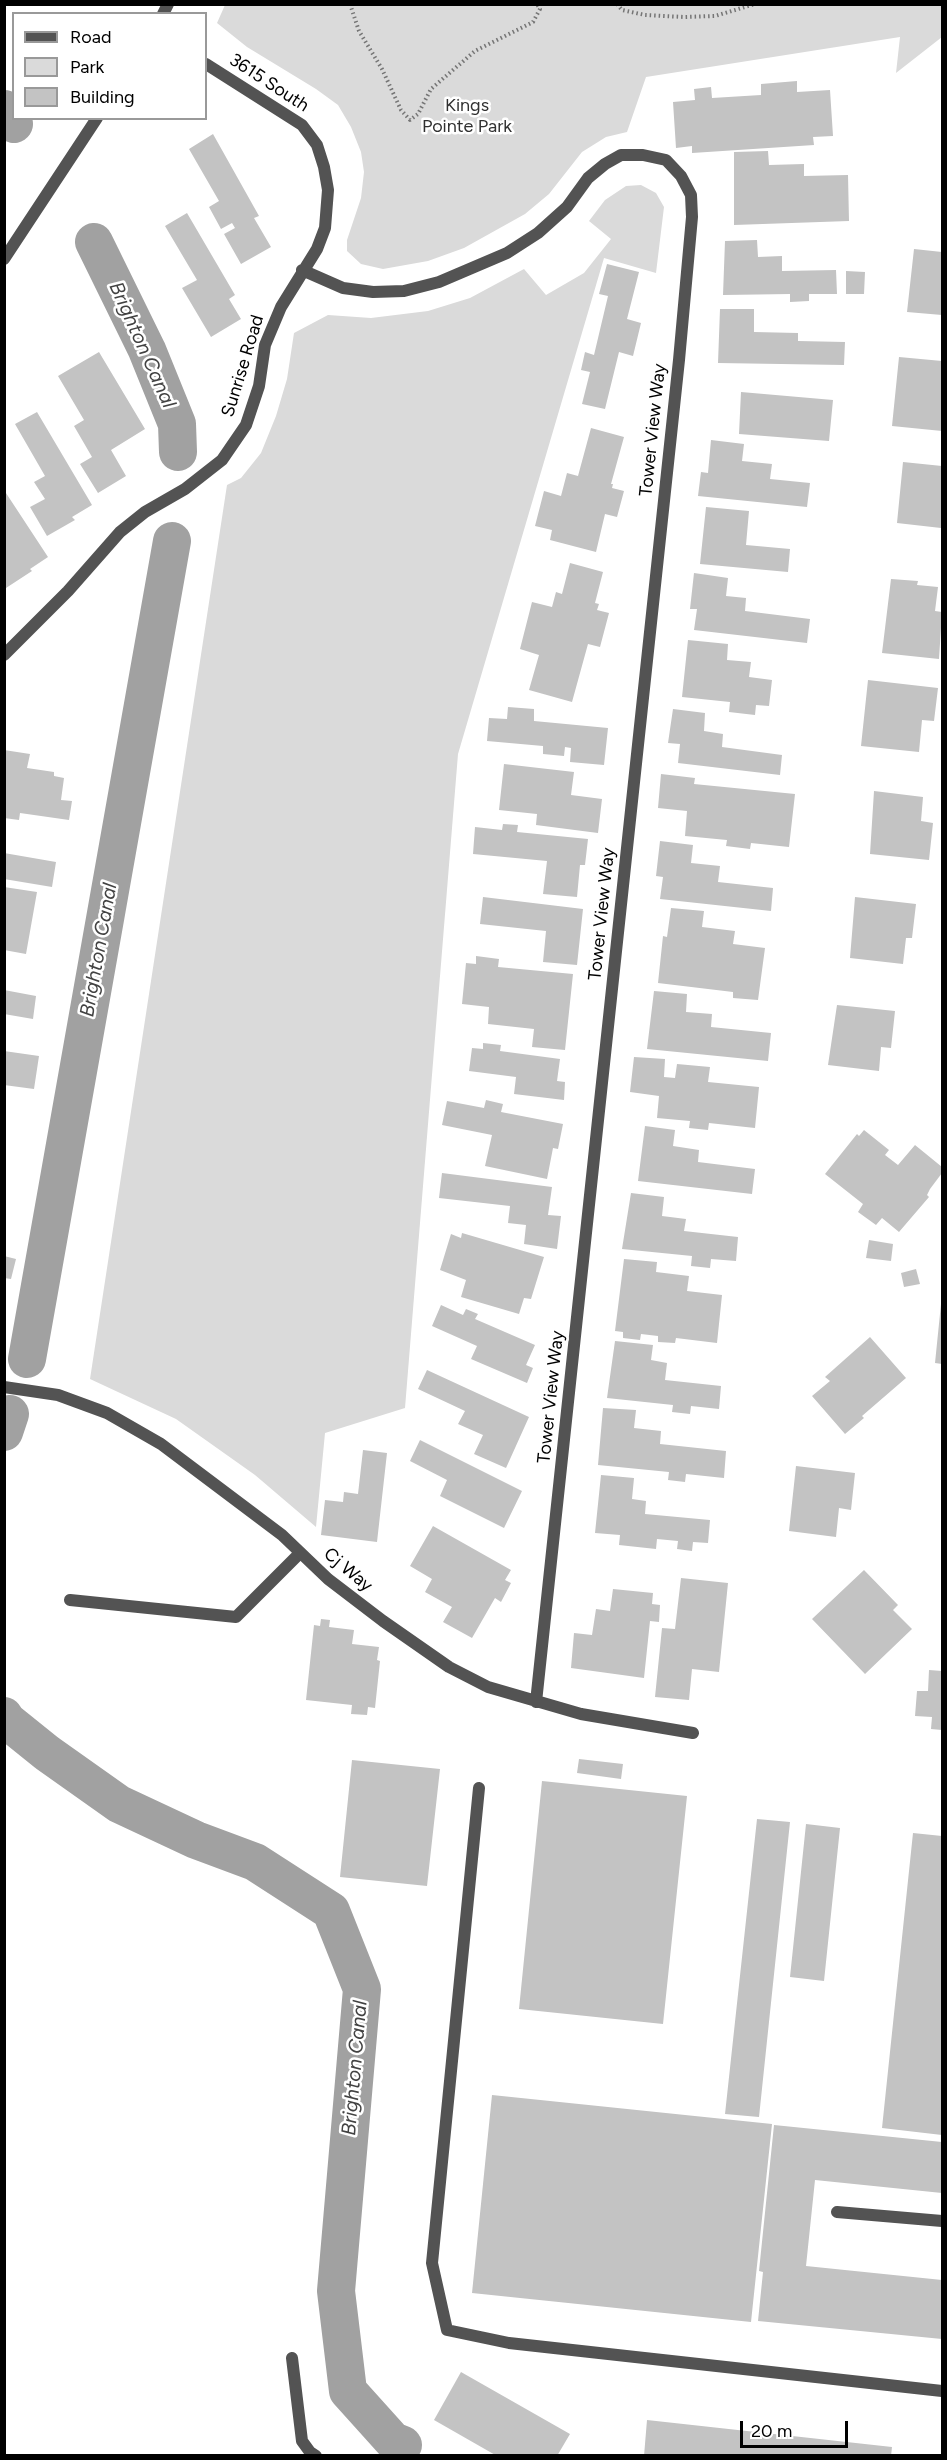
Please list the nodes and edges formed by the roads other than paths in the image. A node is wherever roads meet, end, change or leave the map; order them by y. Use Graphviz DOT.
graph roads {
  1 [pos="207,65"];
  2 [pos="96,120"];
  3 [pos="4,259"];
  4 [pos="302,270"];
  5 [pos="4,654"];
  6 [pos="4,1387"];
  7 [pos="300,1553"];
  8 [pos="70,1600"];
  9 [pos="536,1702"];
  10 [pos="693,1733"];
  11 [pos="479,1788"];
  12 [pos="837,2212"];
  13 [pos="942,2221"];
  14 [pos="292,2358"];
  15 [pos="942,2391"];
  16 [pos="316,2456"];
  1 -- 4 [label="street, 3615 South"];
  2 -- 3 [label="street"];
  4 -- 5 [label="street, Sunrise Road"];
  4 -- 9 [label="street, Tower View Way"];
  6 -- 7 [label="street, Cj Way"];
  7 -- 8 [label="street"];
  7 -- 9 [label="street, Cj Way"];
  9 -- 10 [label="street, Cj Way"];
  11 -- 15 [label="street"];
  12 -- 13 [label="street"];
  14 -- 16 [label="street"];
}
